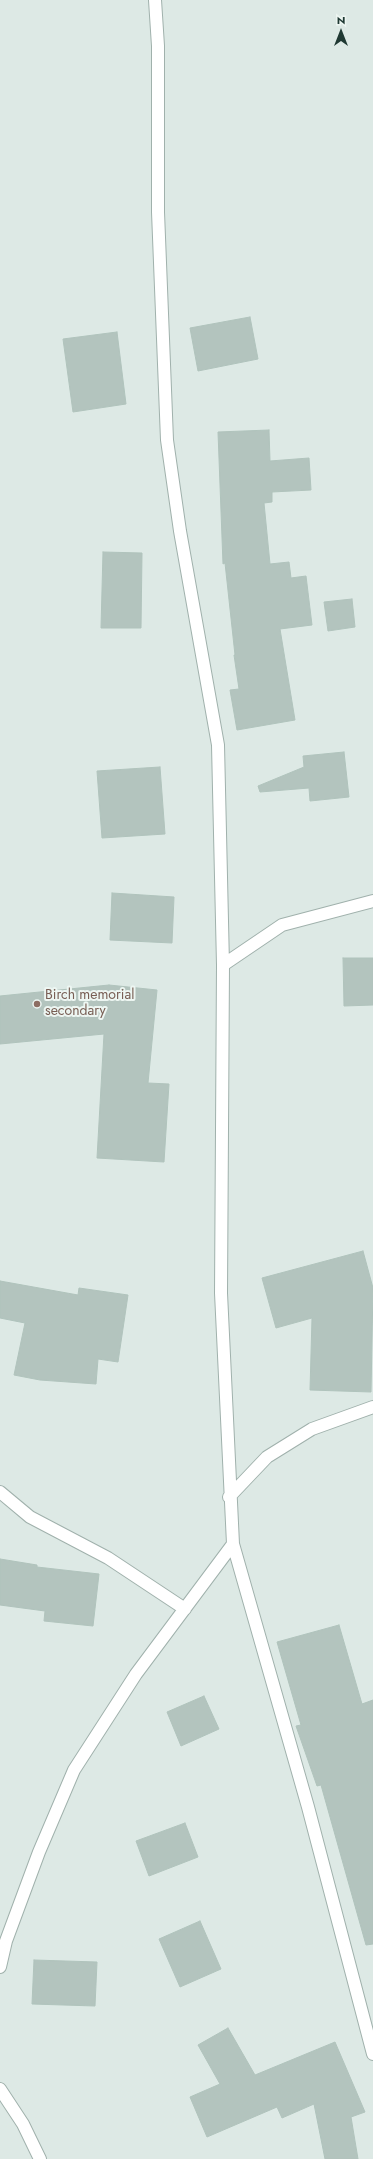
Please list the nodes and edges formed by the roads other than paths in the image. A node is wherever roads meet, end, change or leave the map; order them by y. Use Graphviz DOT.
graph roads {
  1 [pos="155,0"];
  2 [pos="373,901"];
  3 [pos="223,965"];
  4 [pos="373,1407"];
  5 [pos="0,1492"];
  6 [pos="229,1497"];
  7 [pos="232,1544"];
  8 [pos="185,1609"];
  9 [pos="0,1967"];
  10 [pos="373,2054"];
  11 [pos="0,2089"];
  12 [pos="40,2159"];
  1 -- 3 [label="street"];
  2 -- 3 [label="street"];
  3 -- 6 [label="street"];
  4 -- 6 [label="street"];
  5 -- 8 [label="street"];
  6 -- 7 [label="street"];
  7 -- 8 [label="street"];
  7 -- 10 [label="street"];
  8 -- 9 [label="street"];
  11 -- 12 [label="street"];
}
